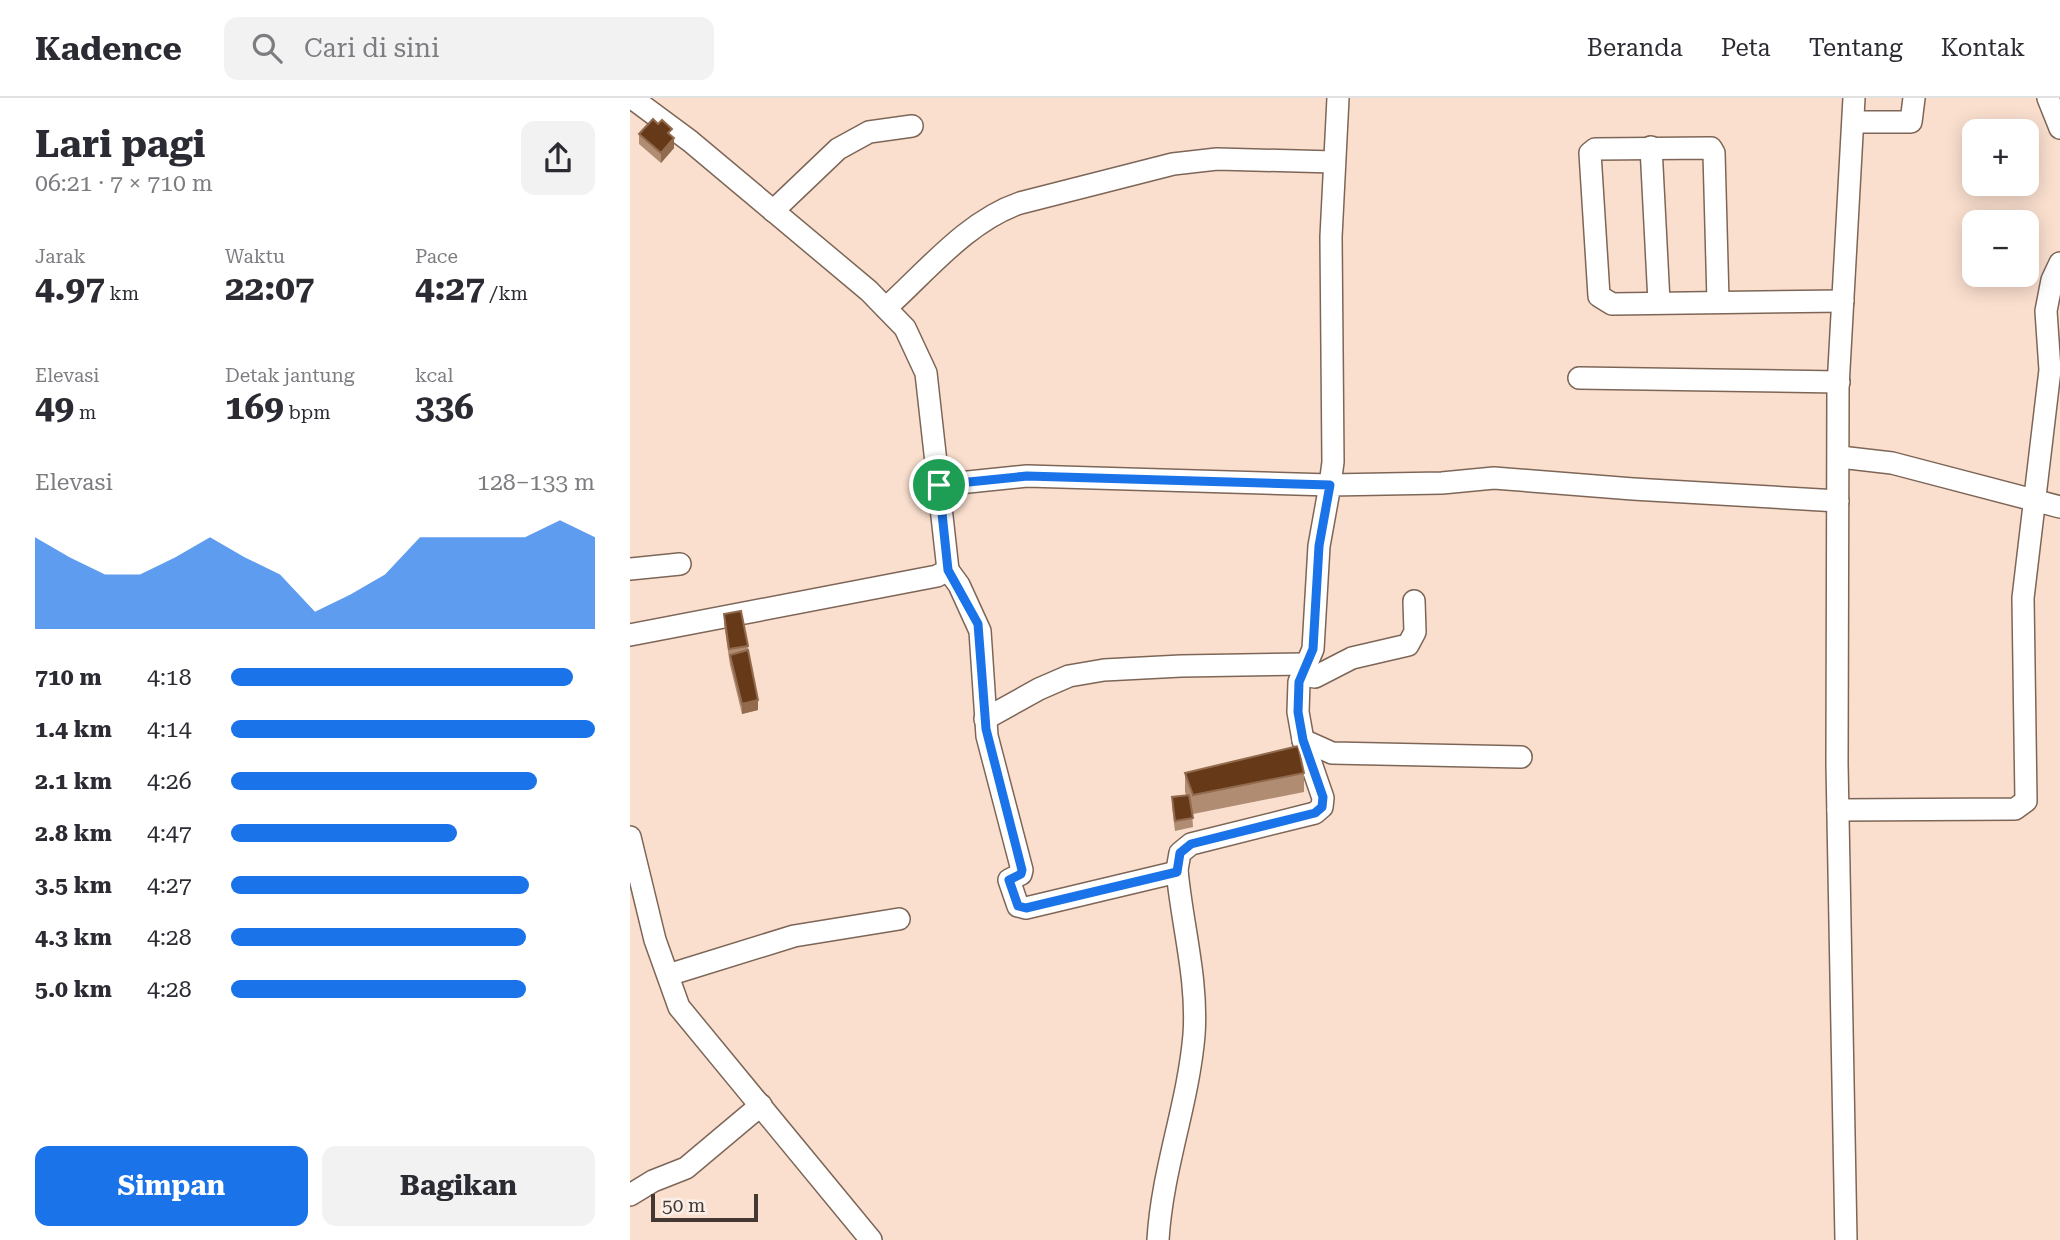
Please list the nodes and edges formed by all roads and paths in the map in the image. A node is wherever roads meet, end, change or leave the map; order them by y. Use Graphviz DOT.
graph roads {
  1 [pos="632,98"];
  2 [pos="1338,98"];
  3 [pos="1854,98"];
  4 [pos="1914,98"];
  5 [pos="2048,98"];
  6 [pos="1854,122"];
  7 [pos="912,126"];
  8 [pos="2060,128"];
  9 [pos="1651,147"];
  10 [pos="1334,162"];
  11 [pos="773,211"];
  12 [pos="2060,263"];
  13 [pos="1718,300"];
  14 [pos="1843,301"];
  15 [pos="1659,302"];
  16 [pos="886,308"];
  17 [pos="1579,378"];
  18 [pos="1839,382"];
  19 [pos="1839,457"];
  20 [pos="939,485"];
  21 [pos="1330,485"];
  22 [pos="1838,501"];
  23 [pos="2032,501"];
  24 [pos="2060,507"];
  25 [pos="680,564"];
  26 [pos="630,569"];
  27 [pos="948,570"];
  28 [pos="1415,601"];
  29 [pos="630,635"];
  30 [pos="1304,670"];
  31 [pos="985,719"];
  32 [pos="1303,740"];
  33 [pos="1521,757"];
  34 [pos="1838,810"];
  35 [pos="630,837"];
  36 [pos="1177,872"];
  37 [pos="899,919"];
  38 [pos="668,975"];
  39 [pos="761,1105"];
  40 [pos="630,1195"];
  41 [pos="871,1240"];
  42 [pos="1157,1240"];
  43 [pos="1846,1240"];
  1 -- 11 [label="street"];
  2 -- 10 [label="street"];
  3 -- 6 [label="street"];
  4 -- 6 [label="street"];
  5 -- 8 [label="street"];
  6 -- 14 [label="street"];
  7 -- 11 [label="street"];
  9 -- 13 [label="street"];
  9 -- 15 [label="street"];
  9 -- 15 [label="street"];
  10 -- 16 [label="street"];
  10 -- 21 [label="street"];
  11 -- 16 [label="street"];
  12 -- 23 [label="street"];
  13 -- 14 [label="street"];
  13 -- 15 [label="street"];
  14 -- 18 [label="street"];
  16 -- 20 [label="street"];
  17 -- 18 [label="street"];
  18 -- 19 [label="street"];
  19 -- 22 [label="street"];
  19 -- 23 [label="street"];
  20 -- 21 [label="street"];
  20 -- 27 [label="street"];
  21 -- 22 [label="street"];
  21 -- 30 [label="street"];
  22 -- 34 [label="street"];
  23 -- 24 [label="street"];
  23 -- 34 [label="street"];
  25 -- 26 [label="street"];
  27 -- 29 [label="street"];
  27 -- 31 [label="street"];
  28 -- 30 [label="street"];
  30 -- 31 [label="street"];
  30 -- 32 [label="street"];
  31 -- 36 [label="street"];
  32 -- 33 [label="street"];
  32 -- 36 [label="street"];
  34 -- 43 [label="street"];
  35 -- 38 [label="street"];
  36 -- 42 [label="street"];
  37 -- 38 [label="street"];
  38 -- 39 [label="street"];
  39 -- 40 [label="street"];
  39 -- 41 [label="street"];
}
